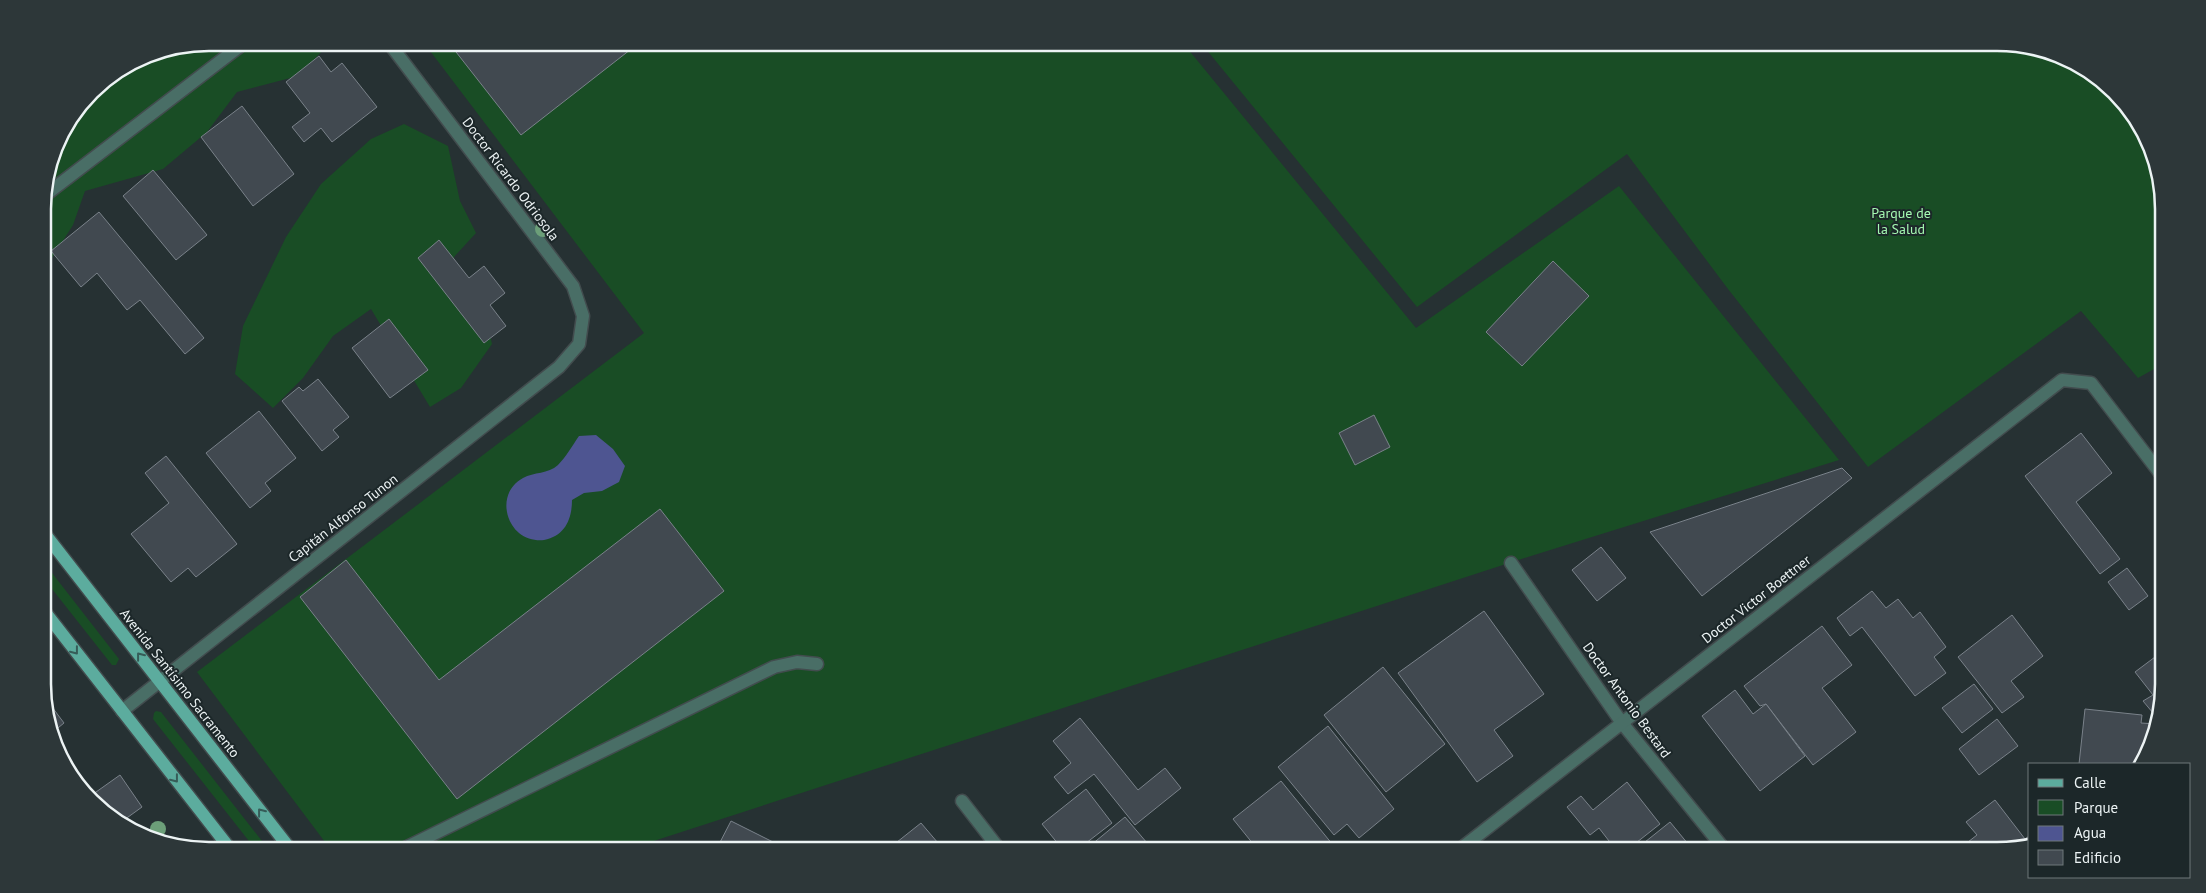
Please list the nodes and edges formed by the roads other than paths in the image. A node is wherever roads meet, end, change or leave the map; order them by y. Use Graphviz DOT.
graph roads {
  1 [pos="231,52"];
  2 [pos="396,52"];
  3 [pos="53,189"];
  4 [pos="580,344"];
  5 [pos="2155,467"];
  6 [pos="51,542"];
  7 [pos="1511,563"];
  8 [pos="51,620"];
  9 [pos="816,664"];
  10 [pos="160,680"];
  11 [pos="122,711"];
  12 [pos="1622,723"];
  13 [pos="962,801"];
  14 [pos="1470,841"];
  15 [pos="1718,841"];
  16 [pos="225,842"];
  17 [pos="285,842"];
  18 [pos="418,842"];
  19 [pos="993,842"];
  1 -- 3 [label="street"];
  2 -- 4 [label="street, Doctor Ricardo Odriosola"];
  4 -- 10 [label="street, Capitán Alfonso Tunon"];
  5 -- 12 [label="street, Doctor Victor Boettner"];
  10 -- 6 [label="main road, Avenida Santísimo Sacramento, one-way"];
  7 -- 12 [label="street, Doctor Antonio Bestard"];
  8 -- 11 [label="main road, one-way"];
  9 -- 18 [label="street"];
  10 -- 11 [label="street, Capitán Alfonso Tunon"];
  17 -- 10 [label="main road, Avenida Santísimo Sacramento, one-way"];
  11 -- 16 [label="main road, one-way"];
  12 -- 14 [label="street, Doctor Victor Boettner"];
  12 -- 15 [label="street, Doctor Antonio Bestard"];
  13 -- 19 [label="street"];
}
